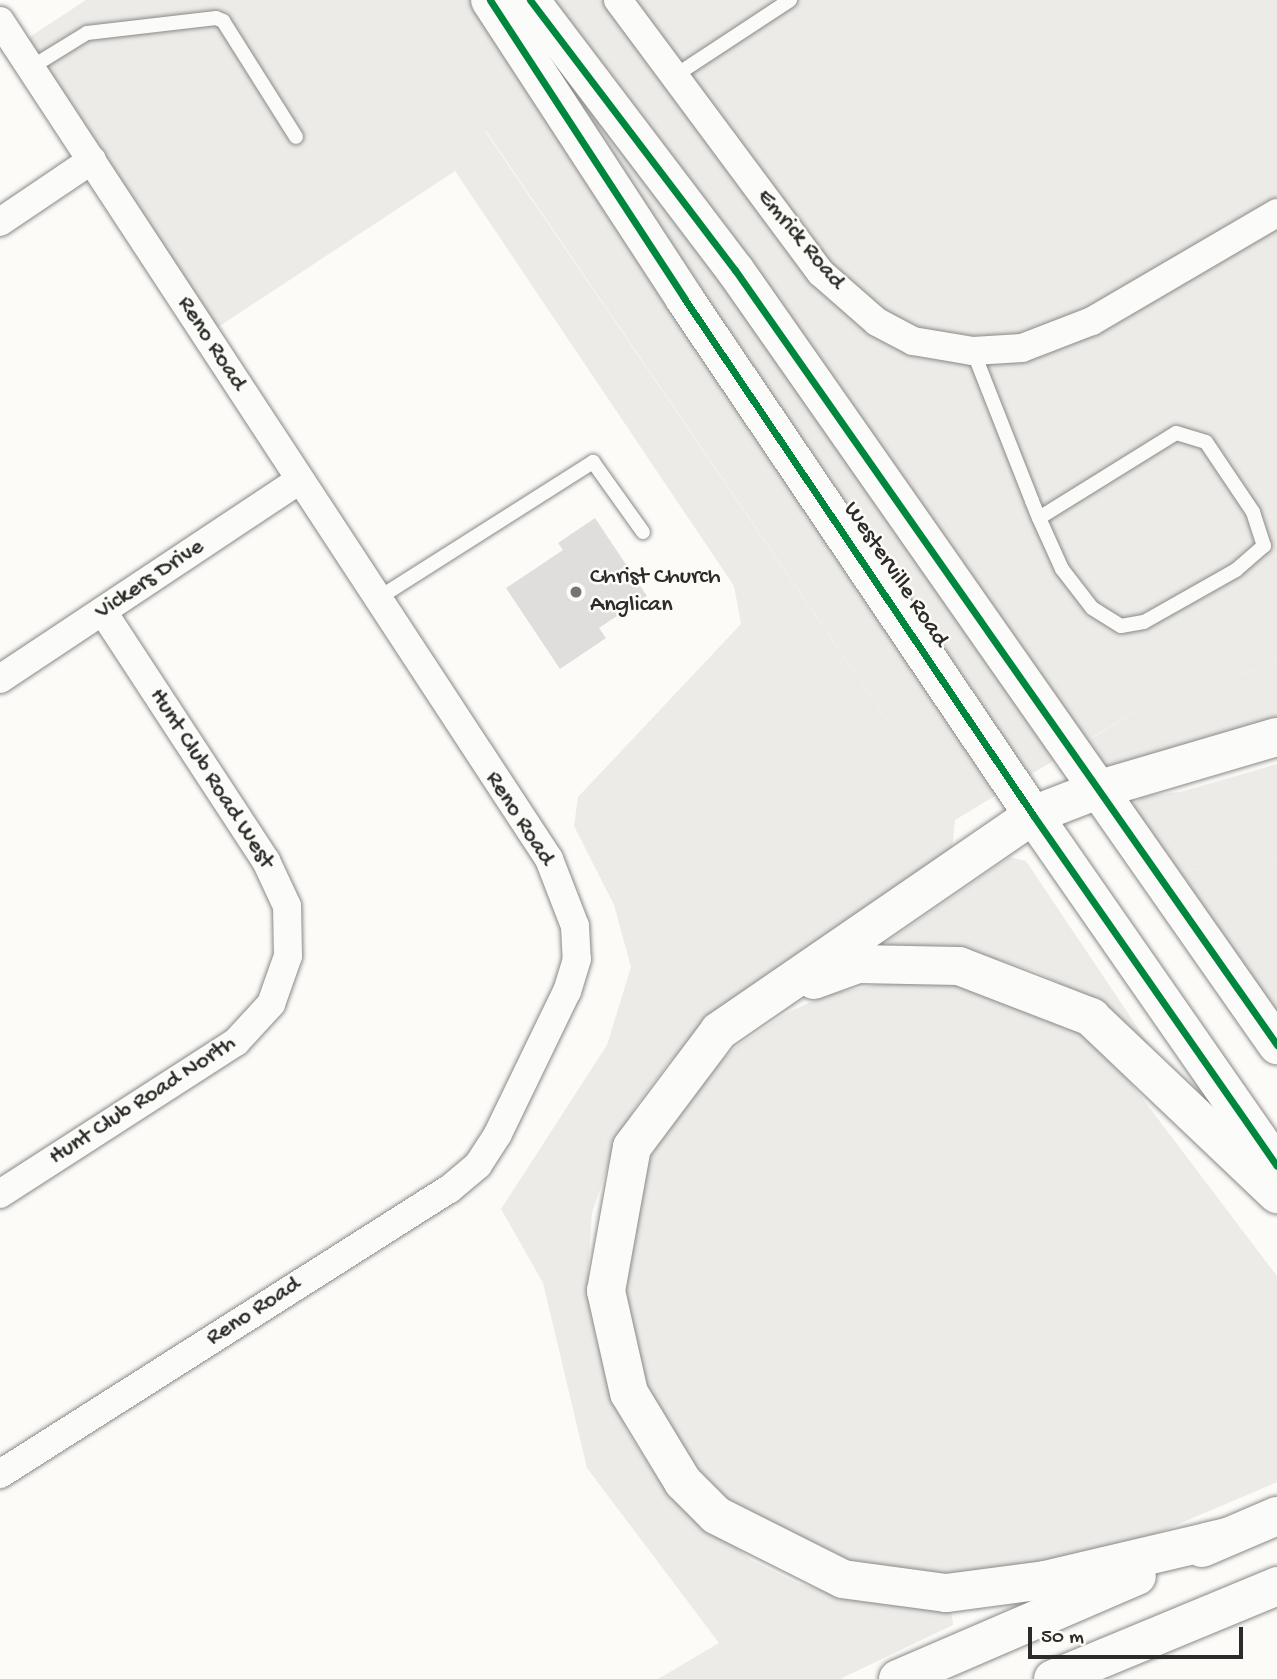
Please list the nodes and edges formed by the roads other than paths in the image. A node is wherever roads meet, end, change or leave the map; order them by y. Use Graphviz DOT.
graph roads {
  1 [pos="490,0"];
  2 [pos="530,0"];
  3 [pos="619,0"];
  4 [pos="790,0"];
  5 [pos="0,22"];
  6 [pos="30,68"];
  7 [pos="673,77"];
  8 [pos="296,137"];
  9 [pos="92,160"];
  10 [pos="1277,213"];
  11 [pos="0,222"];
  12 [pos="974,351"];
  13 [pos="299,480"];
  14 [pos="1039,518"];
  15 [pos="643,531"];
  16 [pos="377,599"];
  17 [pos="103,612"];
  18 [pos="0,679"];
  19 [pos="1277,737"];
  20 [pos="1100,789"];
  21 [pos="1033,816"];
  22 [pos="288,956"];
  23 [pos="763,999"];
  24 [pos="1277,1045"];
  25 [pos="1277,1166"];
  26 [pos="0,1194"];
  27 [pos="1277,1194"];
  28 [pos="0,1474"];
  29 [pos="1277,1516"];
  30 [pos="1227,1537"];
  31 [pos="1277,1586"];
  32 [pos="898,1679"];
  33 [pos="1053,1679"];
  1 -- 21 [label="main road, Westerville Road"];
  2 -- 20 [label="main road, Westerville Road"];
  3 -- 7 [label="street, Emrick Road"];
  4 -- 7 [label="lane"];
  5 -- 6 [label="street, Reno Road"];
  6 -- 8 [label="lane"];
  6 -- 9 [label="street, Reno Road"];
  7 -- 12 [label="street, Emrick Road"];
  9 -- 11 [label="street"];
  9 -- 13 [label="street, Reno Road"];
  10 -- 12 [label="street, Emrick Road"];
  12 -- 14 [label="lane"];
  13 -- 16 [label="street, Reno Road"];
  13 -- 17 [label="street, Vickers Drive"];
  14 -- 14 [label="lane"];
  15 -- 16 [label="lane"];
  16 -- 28 [label="street, Reno Road"];
  17 -- 18 [label="street, Vickers Drive"];
  17 -- 22 [label="street, Hunt Club Road West"];
  19 -- 20 [label="main road"];
  20 -- 21 [label="main road"];
  20 -- 24 [label="main road, Westerville Road"];
  21 -- 23 [label="main road"];
  21 -- 25 [label="main road, Westerville Road"];
  22 -- 26 [label="street, Hunt Club Road North"];
  23 -- 27 [label="main road"];
  23 -- 30 [label="main road"];
  29 -- 30 [label="main road"];
  30 -- 32 [label="main road"];
  31 -- 33 [label="main road"];
}
